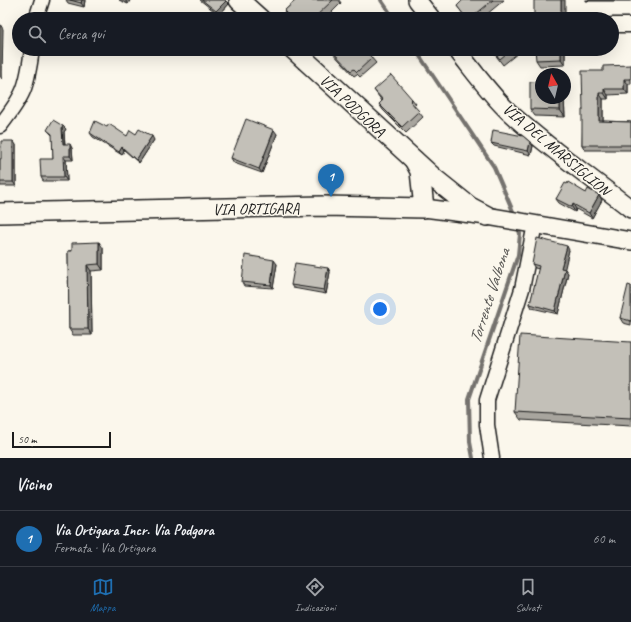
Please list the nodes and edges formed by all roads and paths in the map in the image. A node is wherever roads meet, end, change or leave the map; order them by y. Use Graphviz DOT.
graph roads {
  1 [pos="42,0"];
  2 [pos="239,0"];
  3 [pos="417,0"];
  4 [pos="38,12"];
  5 [pos="252,12"];
  6 [pos="426,12"];
  7 [pos="619,25"];
  8 [pos="631,26"];
  9 [pos="31,56"];
  10 [pos="301,56"];
  11 [pos="462,56"];
  12 [pos="0,126"];
  13 [pos="414,160"];
  14 [pos="438,182"];
  15 [pos="428,208"];
  16 [pos="631,209"];
  17 [pos="0,213"];
  18 [pos="494,217"];
  19 [pos="531,223"];
  20 [pos="631,241"];
  21 [pos="492,458"];
  1 -- 4 [label="street"];
  2 -- 5 [label="main road"];
  3 -- 6 [label="street"];
  7 -- 8 [label="street"];
  9 -- 12 [label="street"];
  10 -- 13 [label="main road, VIA PODGORA"];
  11 -- 16 [label="street, VIA DEL MARSIGLION"];
  13 -- 14 [label="main road, VIA PODGORA"];
  13 -- 15 [label="main road, VIA PODGORA"];
  14 -- 15 [label="main road"];
  14 -- 18 [label="main road, VIA PODGORA"];
  15 -- 17 [label="main road, VIA ORTIGARA"];
  15 -- 18 [label="street, VIA ORTIGARA"];
  18 -- 19 [label="street, VIA ORTIGARA"];
  19 -- 20 [label="street, VIA ORTIGARA"];
  19 -- 21 [label="street"];
}
